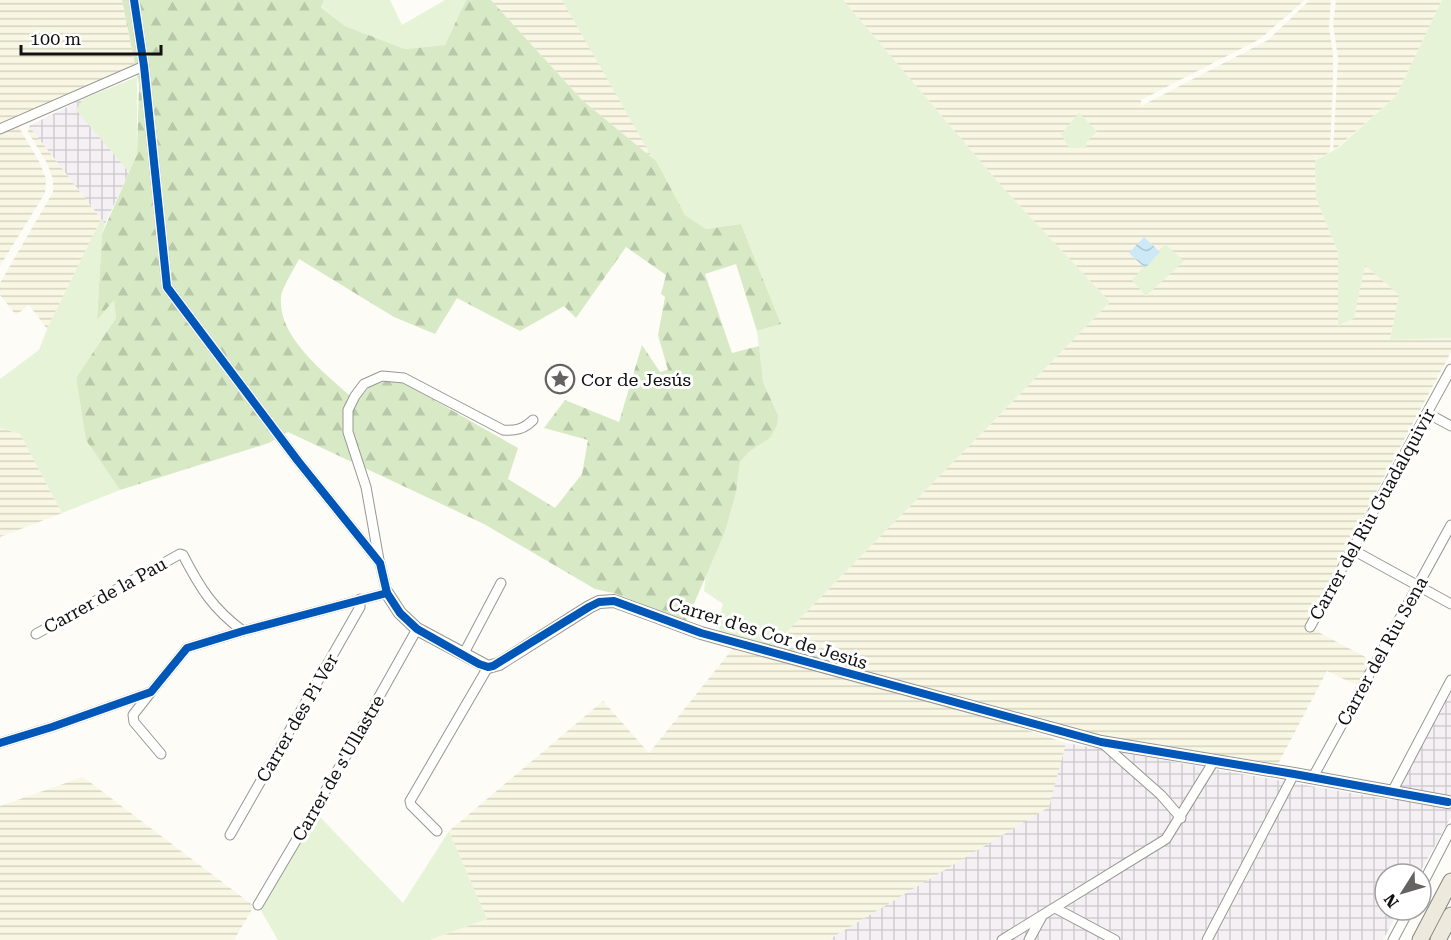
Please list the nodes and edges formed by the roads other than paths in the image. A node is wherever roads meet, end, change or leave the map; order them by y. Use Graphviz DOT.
graph roads {
  1 [pos="134,0"];
  2 [pos="144,66"];
  3 [pos="0,129"];
  4 [pos="1451,369"];
  5 [pos="1427,413"];
  6 [pos="532,420"];
  7 [pos="1451,426"];
  8 [pos="1451,525"];
  9 [pos="1353,550"];
  10 [pos="380,563"];
  11 [pos="501,583"];
  12 [pos="1418,586"];
  13 [pos="387,593"];
  14 [pos="360,599"];
  15 [pos="1451,604"];
  16 [pos="1311,627"];
  17 [pos="417,629"];
  18 [pos="243,631"];
  19 [pos="36,634"];
  20 [pos="463,655"];
  21 [pos="488,667"];
  22 [pos="1451,680"];
  23 [pos="151,692"];
  24 [pos="1101,742"];
  25 [pos="0,743"];
  26 [pos="161,754"];
  27 [pos="1214,761"];
  28 [pos="1294,774"];
  29 [pos="1313,777"];
  30 [pos="1392,792"];
  31 [pos="1450,804"];
  32 [pos="1180,818"];
  33 [pos="1451,829"];
  34 [pos="437,831"];
  35 [pos="230,835"];
  36 [pos="1433,864"];
  37 [pos="1451,881"];
  38 [pos="258,905"];
  39 [pos="1055,908"];
  40 [pos="1451,915"];
  41 [pos="1042,916"];
  42 [pos="1403,922"];
  43 [pos="1002,940"];
  44 [pos="1029,940"];
  45 [pos="1115,940"];
  46 [pos="1207,940"];
  47 [pos="1393,940"];
  48 [pos="1420,940"];
  49 [pos="1438,940"];
  1 -- 2 [label="street"];
  2 -- 3 [label="street"];
  2 -- 10 [label="street"];
  4 -- 5 [label="street, Carrer del Riu Guadalquivir"];
  5 -- 7 [label="street"];
  5 -- 9 [label="street, Carrer del Riu Guadalquivir"];
  6 -- 10 [label="street"];
  8 -- 12 [label="street, Carrer del Riu Sena"];
  9 -- 12 [label="street"];
  9 -- 16 [label="street, Carrer del Riu Guadalquivir"];
  10 -- 13 [label="street"];
  11 -- 20 [label="street"];
  12 -- 15 [label="street"];
  12 -- 29 [label="street, Carrer del Riu Sena"];
  13 -- 14 [label="street"];
  13 -- 17 [label="street"];
  14 -- 18 [label="street"];
  14 -- 35 [label="street, Carrer des Pi Ver"];
  17 -- 20 [label="street"];
  17 -- 38 [label="street, Carrer de s'Ullastre"];
  18 -- 19 [label="street, Carrer de la Pau"];
  18 -- 23 [label="street"];
  20 -- 21 [label="street"];
  21 -- 24 [label="street, Carrer d'es Cor de Jesús"];
  21 -- 34 [label="street"];
  22 -- 30 [label="street"];
  23 -- 25 [label="street"];
  23 -- 26 [label="street"];
  24 -- 27 [label="street, Carrer d'es Cor de Jesús"];
  24 -- 32 [label="street"];
  27 -- 28 [label="street, Carrer d'es Cor de Jesús"];
  27 -- 32 [label="street"];
  28 -- 29 [label="street, Carrer d'es Cor de Jesús"];
  28 -- 46 [label="street"];
  29 -- 30 [label="street, Carrer d'es Cor de Jesús"];
  30 -- 31 [label="street, Carrer d'es Cor de Jesús"];
  32 -- 39 [label="street"];
  33 -- 36 [label="street"];
  37 -- 48 [label="main road"];
  39 -- 41 [label="street"];
  39 -- 45 [label="street"];
  40 -- 49 [label="main road"];
  41 -- 43 [label="street"];
  41 -- 44 [label="street"];
  42 -- 47 [label="street"];
}
